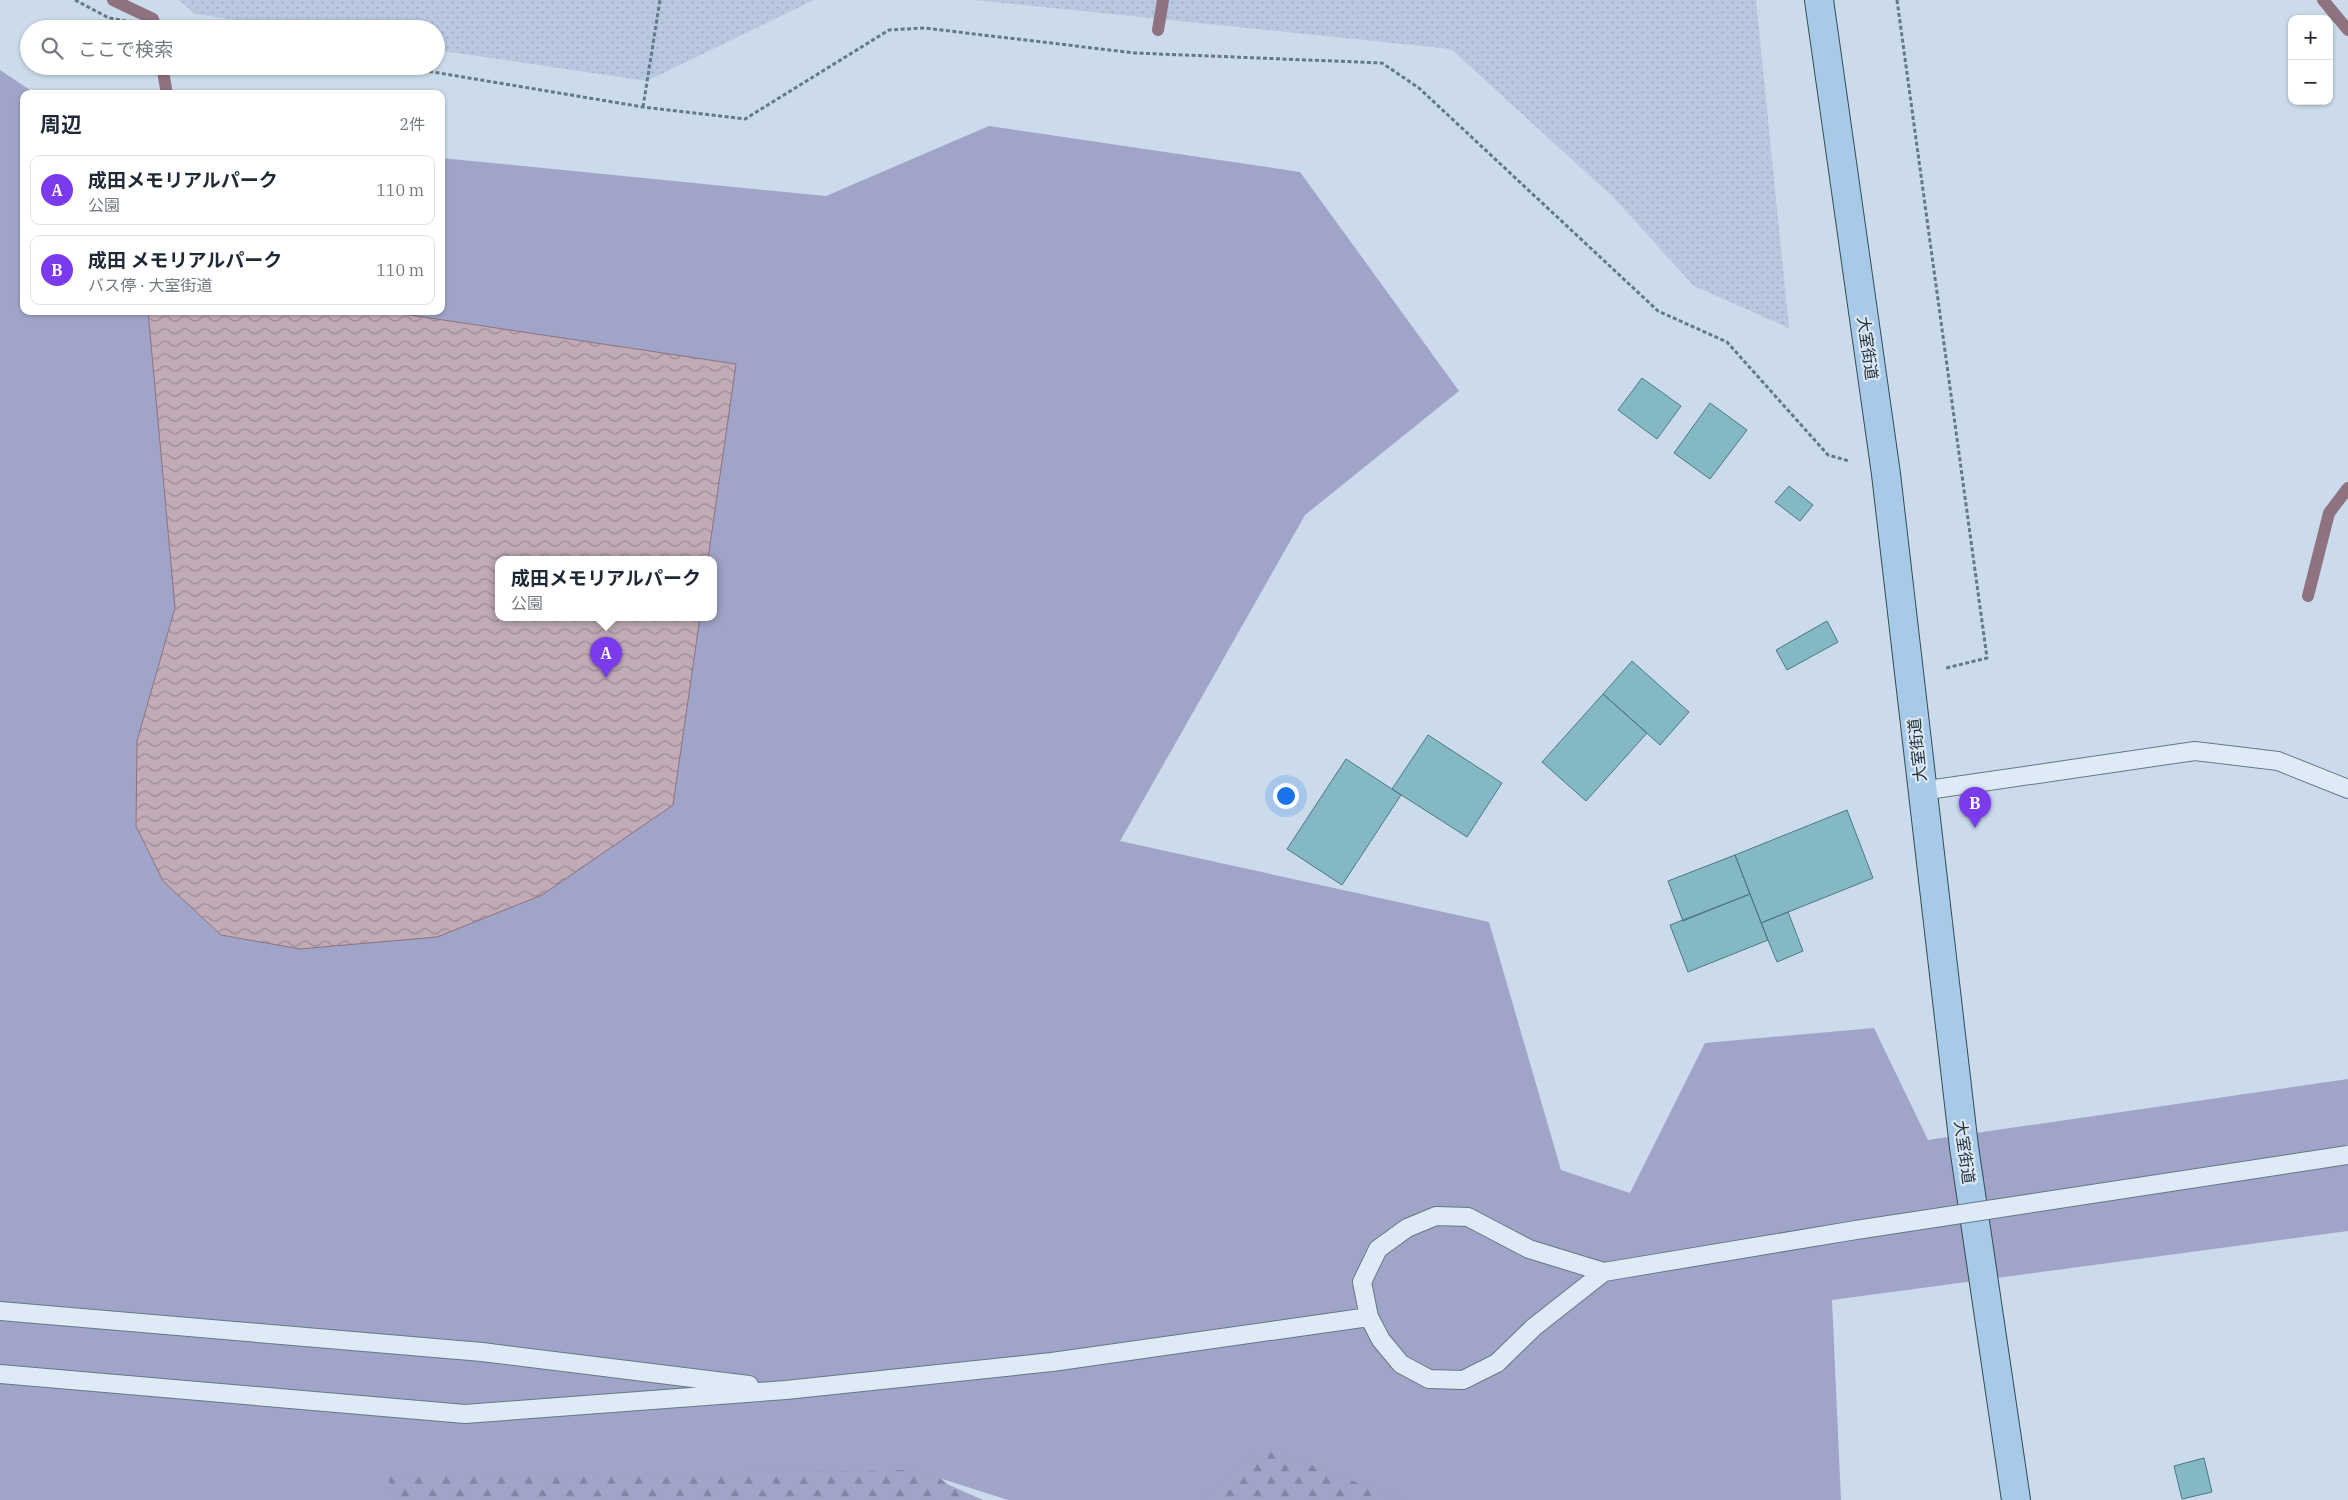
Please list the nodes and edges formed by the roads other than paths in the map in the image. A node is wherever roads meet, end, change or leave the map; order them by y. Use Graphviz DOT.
graph roads {
  1 [pos="1819,0"];
  2 [pos="2348,789"];
  3 [pos="1922,791"];
  4 [pos="2348,1155"];
  5 [pos="1604,1272"];
  6 [pos="0,1311"];
  7 [pos="1369,1317"];
  8 [pos="0,1374"];
  9 [pos="786,1390"];
  10 [pos="2016,1500"];
  1 -- 3 [label="main road, 大室街道"];
  2 -- 3 [label="lane"];
  3 -- 10 [label="main road, 大室街道"];
  4 -- 5 [label="lane, bridge"];
  5 -- 7 [label="lane"];
  5 -- 7 [label="lane"];
  6 -- 9 [label="lane"];
  7 -- 9 [label="lane"];
  8 -- 9 [label="lane"];
}
